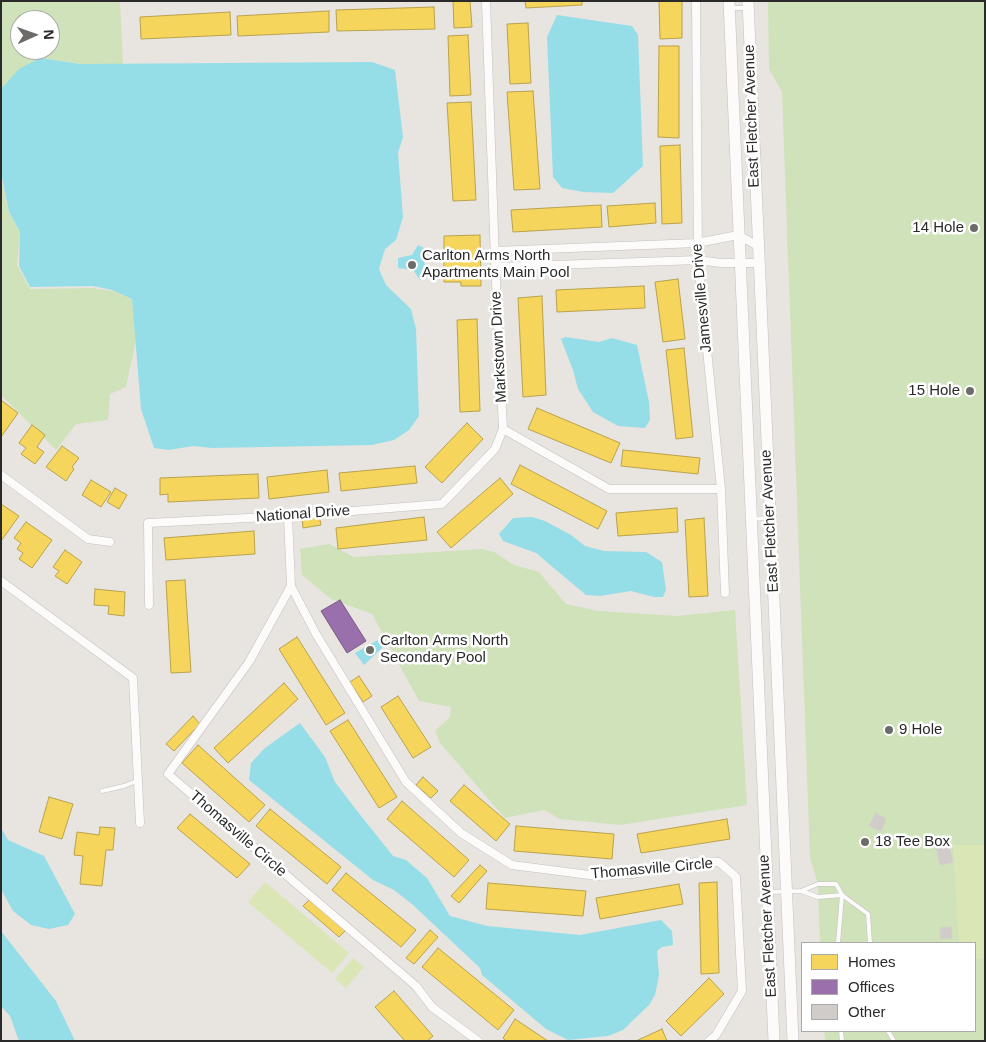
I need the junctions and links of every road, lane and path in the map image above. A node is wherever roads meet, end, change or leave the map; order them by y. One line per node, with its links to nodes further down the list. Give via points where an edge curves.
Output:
1 (486, 1): 8 (street, Markstown Drive)
2 (696, 1): 6 (street, Jamesville Drive)
3 (748, 4): 4 (lane); 7 (main road, East Fletcher Avenue)
4 (729, 5): 5 (main road, East Fletcher Avenue)
5 (738, 235): 6 (street); 7 (street); 11 (main road, East Fletcher Avenue)
6 (697, 243): 8 (street); 9 (street, Jamesville Drive)
7 (758, 246): 10 (main road, East Fletcher Avenue)
8 (494, 251): 12 (street, Markstown Drive)
9 (698, 260): 11 (street); 12 (street); 15 (street, Jamesville Drive)
10 (758, 263): 11 (street); 17 (main road, East Fletcher Avenue)
11 (740, 264): 18 (main road, East Fletcher Avenue)
12 (495, 267): 13 (street, Markstown Drive)
13 (503, 429): 15 (street, via 609,489); 16 (street, National Drive, via 495,449 442,504)
14 (1, 475): 19 (street, via 88,539)
15 (721, 489): 22 (street, Jamesville Drive)
16 (288, 516): 21 (street, Thomasville Circle); 23 (street, National Drive, via 148,523)
17 (770, 518): 18 (lane); 28 (main road, East Fletcher Avenue)
18 (750, 519): 29 (main road, East Fletcher Avenue)
19 (110, 542)
20 (1, 581): 24 (street, via 133,678)
21 (291, 586): 33 (street, Thomasville Circle, via 249,662 168,774 416,986 432,1007); 34 (street, Thomasville Circle, via 316,634 406,782 461,833 512,865 597,876 632,874 701,861 719,862 736,876 742,992)
22 (725, 593)
23 (149, 605)
24 (138, 780): 25 (lane); 26 (street)
25 (102, 791)
26 (140, 823)
27 (801, 890): 28 (lane); 30 (lane, via 818,897); 30 (lane, via 818,884 836,884)
28 (787, 891): 29 (lane); 36 (main road, East Fletcher Avenue)
29 (767, 892): 35 (main road, East Fletcher Avenue)
30 (842, 895): 31 (lane); 32 (lane, via 868,914)
31 (838, 942)
32 (870, 942)
33 (478, 1041)
34 (709, 1041)
35 (774, 1041)
36 (793, 1041)

